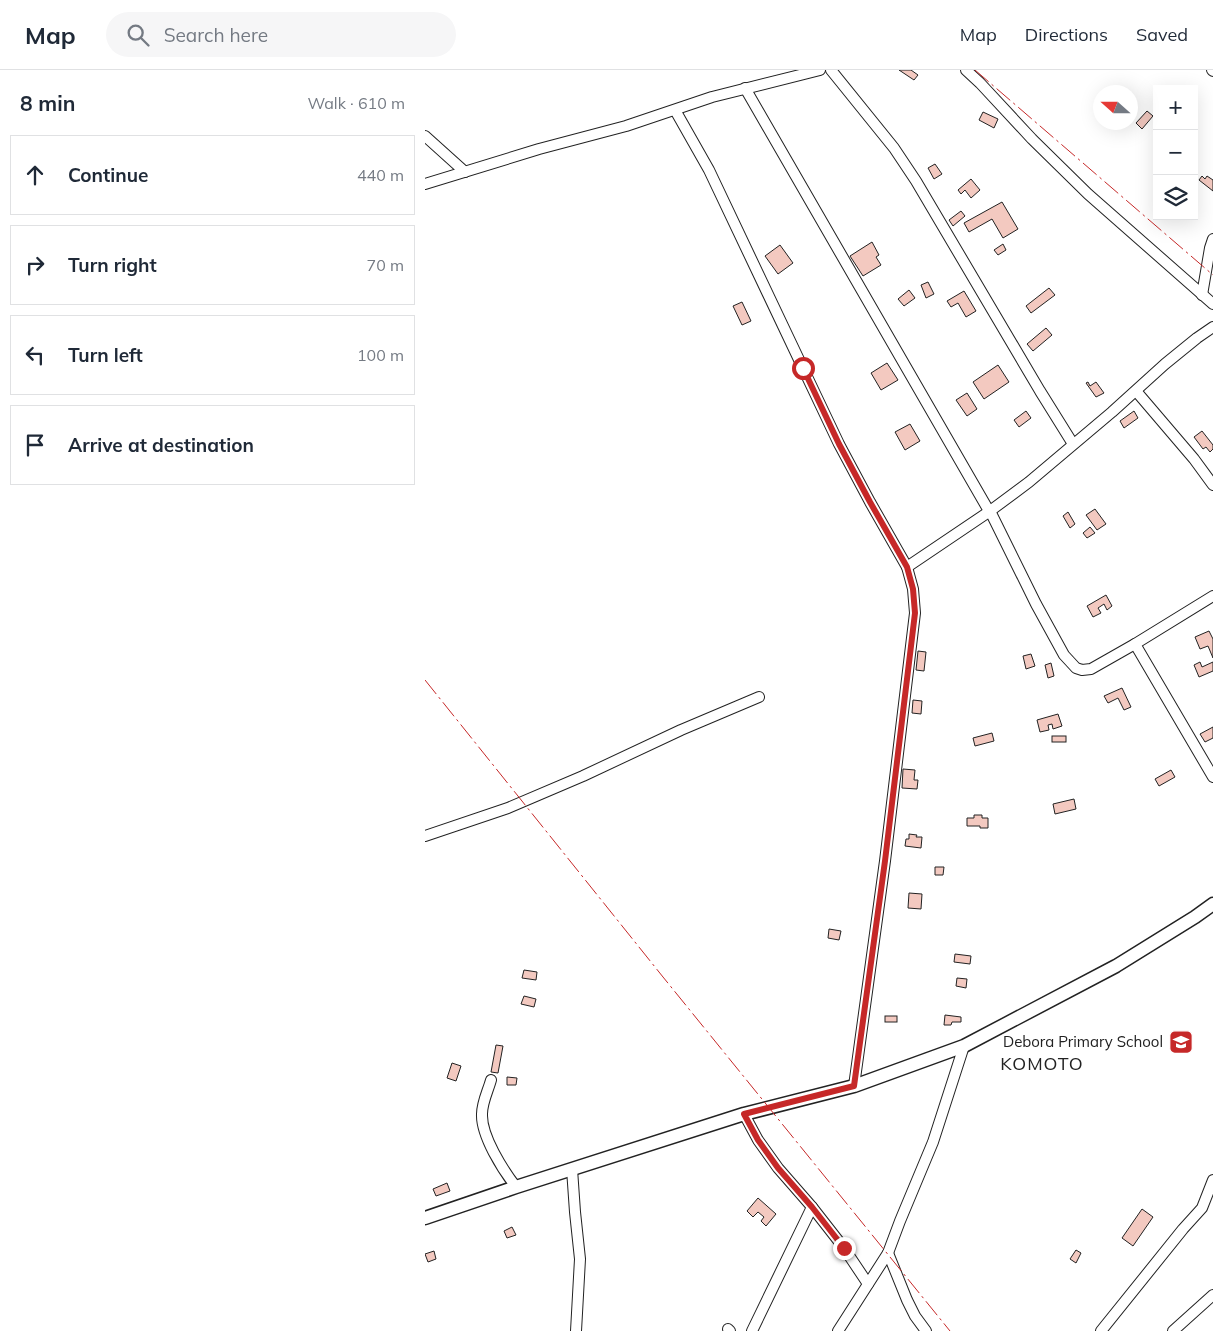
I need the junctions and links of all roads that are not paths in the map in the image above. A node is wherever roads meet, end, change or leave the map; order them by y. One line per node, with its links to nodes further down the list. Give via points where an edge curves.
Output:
1 (820, 70): 4 (street)
2 (831, 70): 14 (street, via 894,148)
3 (966, 70): 10 (street, via 1088,194)
4 (745, 88): 5 (street); 16 (street)
5 (675, 110): 7 (street); 17 (street, via 709,170 839,444)
6 (425, 136): 7 (street)
7 (465, 172): 8 (street)
8 (425, 184)
9 (1213, 239): 10 (street)
10 (1202, 295): 11 (street)
11 (1213, 304)
12 (1213, 327): 13 (street)
13 (1136, 391): 14 (street); 15 (street, via 1195,459)
14 (1073, 444): 16 (street)
15 (1213, 485)
16 (990, 511): 17 (street); 19 (street, via 1036,604 1076,668 1091,669)
17 (907, 567): 26 (street, via 915,613)
18 (1213, 596): 19 (street)
19 (1135, 644): 21 (street)
20 (759, 697): 22 (street, via 508,808)
21 (1213, 776)
22 (425, 836)
23 (1213, 904): 24 (street, via 1116,966)
24 (965, 1046): 26 (street); 33 (street, via 933,1142)
25 (491, 1080): 30 (street, via 483,1104 483,1122 501,1167)
26 (854, 1086): 27 (street)
27 (744, 1114): 28 (street); 31 (street, via 778,1168)
28 (572, 1169): 30 (street); 36 (street, via 580,1259)
29 (1213, 1180): 40 (street, via 1202,1208)
30 (516, 1187): 32 (street)
31 (812, 1207): 34 (street); 37 (street)
32 (425, 1218)
33 (888, 1253): 34 (street); 39 (street, via 907,1300)
34 (868, 1284): 38 (street)
35 (1213, 1295): 41 (street)
36 (576, 1331)
37 (752, 1331)
38 (838, 1331)
39 (927, 1331)
40 (1101, 1331)
41 (1173, 1331)

